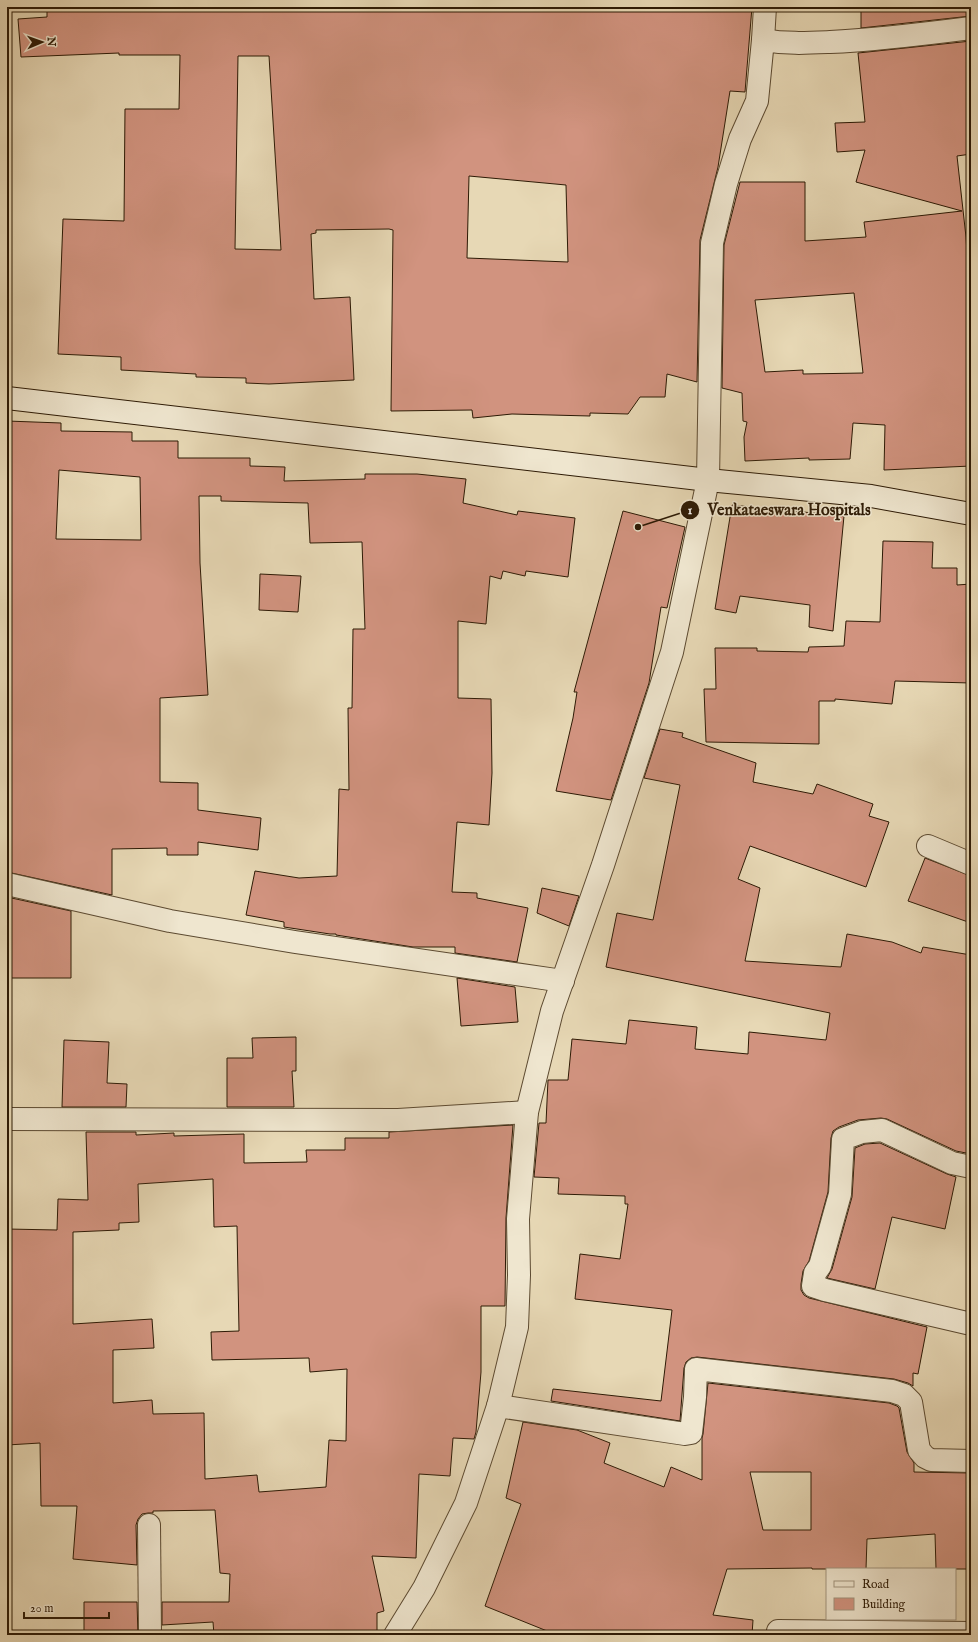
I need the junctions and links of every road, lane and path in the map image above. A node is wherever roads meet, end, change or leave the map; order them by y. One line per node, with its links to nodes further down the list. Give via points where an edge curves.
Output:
1 (765, 7): 3 (street)
2 (971, 28): 3 (street, via 846,41 783,44)
3 (762, 40): 5 (street, via 757,101 740,139 712,243)
4 (7, 398): 5 (street)
5 (708, 480): 6 (street, via 871,496); 10 (street, via 672,652)
6 (971, 514)
7 (928, 846): 8 (street)
8 (971, 864)
9 (7, 884): 10 (street, via 178,922 295,942)
10 (563, 981): 11 (street, via 552,1011)
11 (527, 1112): 12 (street, via 398,1120); 15 (street, via 518,1218 520,1275 516,1327)
12 (7, 1119)
13 (971, 1167): 14 (street, via 952,1163 882,1130 862,1132 843,1139 840,1194 813,1286)
14 (971, 1324)
15 (498, 1406): 16 (street, via 685,1434 691,1433 696,1369 892,1391 904,1395 911,1402 919,1450 925,1457 931,1460); 21 (street, via 466,1503 424,1588)
16 (971, 1461)
17 (149, 1525): 20 (street)
18 (778, 1631): 19 (street)
19 (971, 1633)
20 (150, 1635)
21 (395, 1635)

